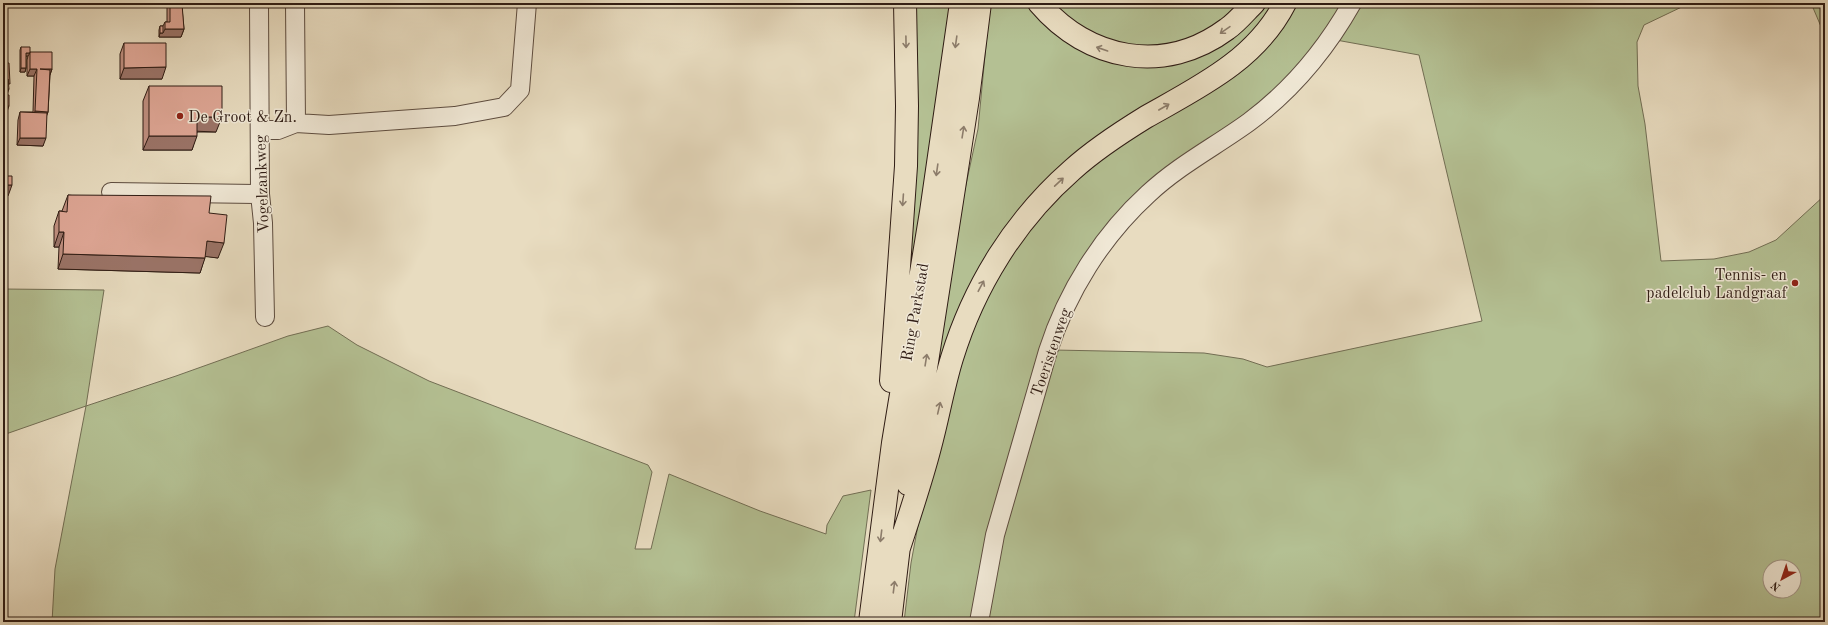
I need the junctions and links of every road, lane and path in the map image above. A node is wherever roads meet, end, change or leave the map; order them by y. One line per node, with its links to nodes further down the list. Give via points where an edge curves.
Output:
1 (259, 3): 12 (street, Vogelzankweg)
2 (295, 3): 11 (street)
3 (527, 3): 11 (street, via 520,90 504,107 455,116 329,124)
4 (905, 3): 16 (highway, one-way to 16, via 906,166 892,345)
5 (961, 3): 16 (highway, Ring Parkstad, one-way to 16)
6 (980, 3): 17 (highway, Ring Parkstad, one-way to 6, via 920,395 967,106)
7 (1039, 3): 8 (highway, one-way to 7, via 1228,29 1212,39 1178,52 1148,56 1112,52 1093,46 1062,27)
8 (1254, 3)
9 (1285, 3): 17 (highway, one-way to 9, via 930,446 952,358 966,318 989,271 1020,224 1055,186 1090,155 1144,119 1213,79 1243,56 1270,27)
10 (1352, 3): 20 (street, Toeristenweg, via 1330,39 1295,81 1250,121 1186,163 1148,194 1104,242 1084,272 1069,299 1048,351 995,535)
11 (296, 123): 12 (street, via 278,130)
12 (260, 130): 14 (street, Vogelzankweg)
13 (111, 192): 14 (street)
14 (260, 194): 15 (street, Vogelzankweg)
15 (265, 317)
16 (886, 497): 18 (highway, Ring Parkstad, one-way to 18)
17 (898, 551): 19 (highway, Ring Parkstad, one-way to 17)
18 (870, 622)
19 (890, 622)
20 (979, 622)

